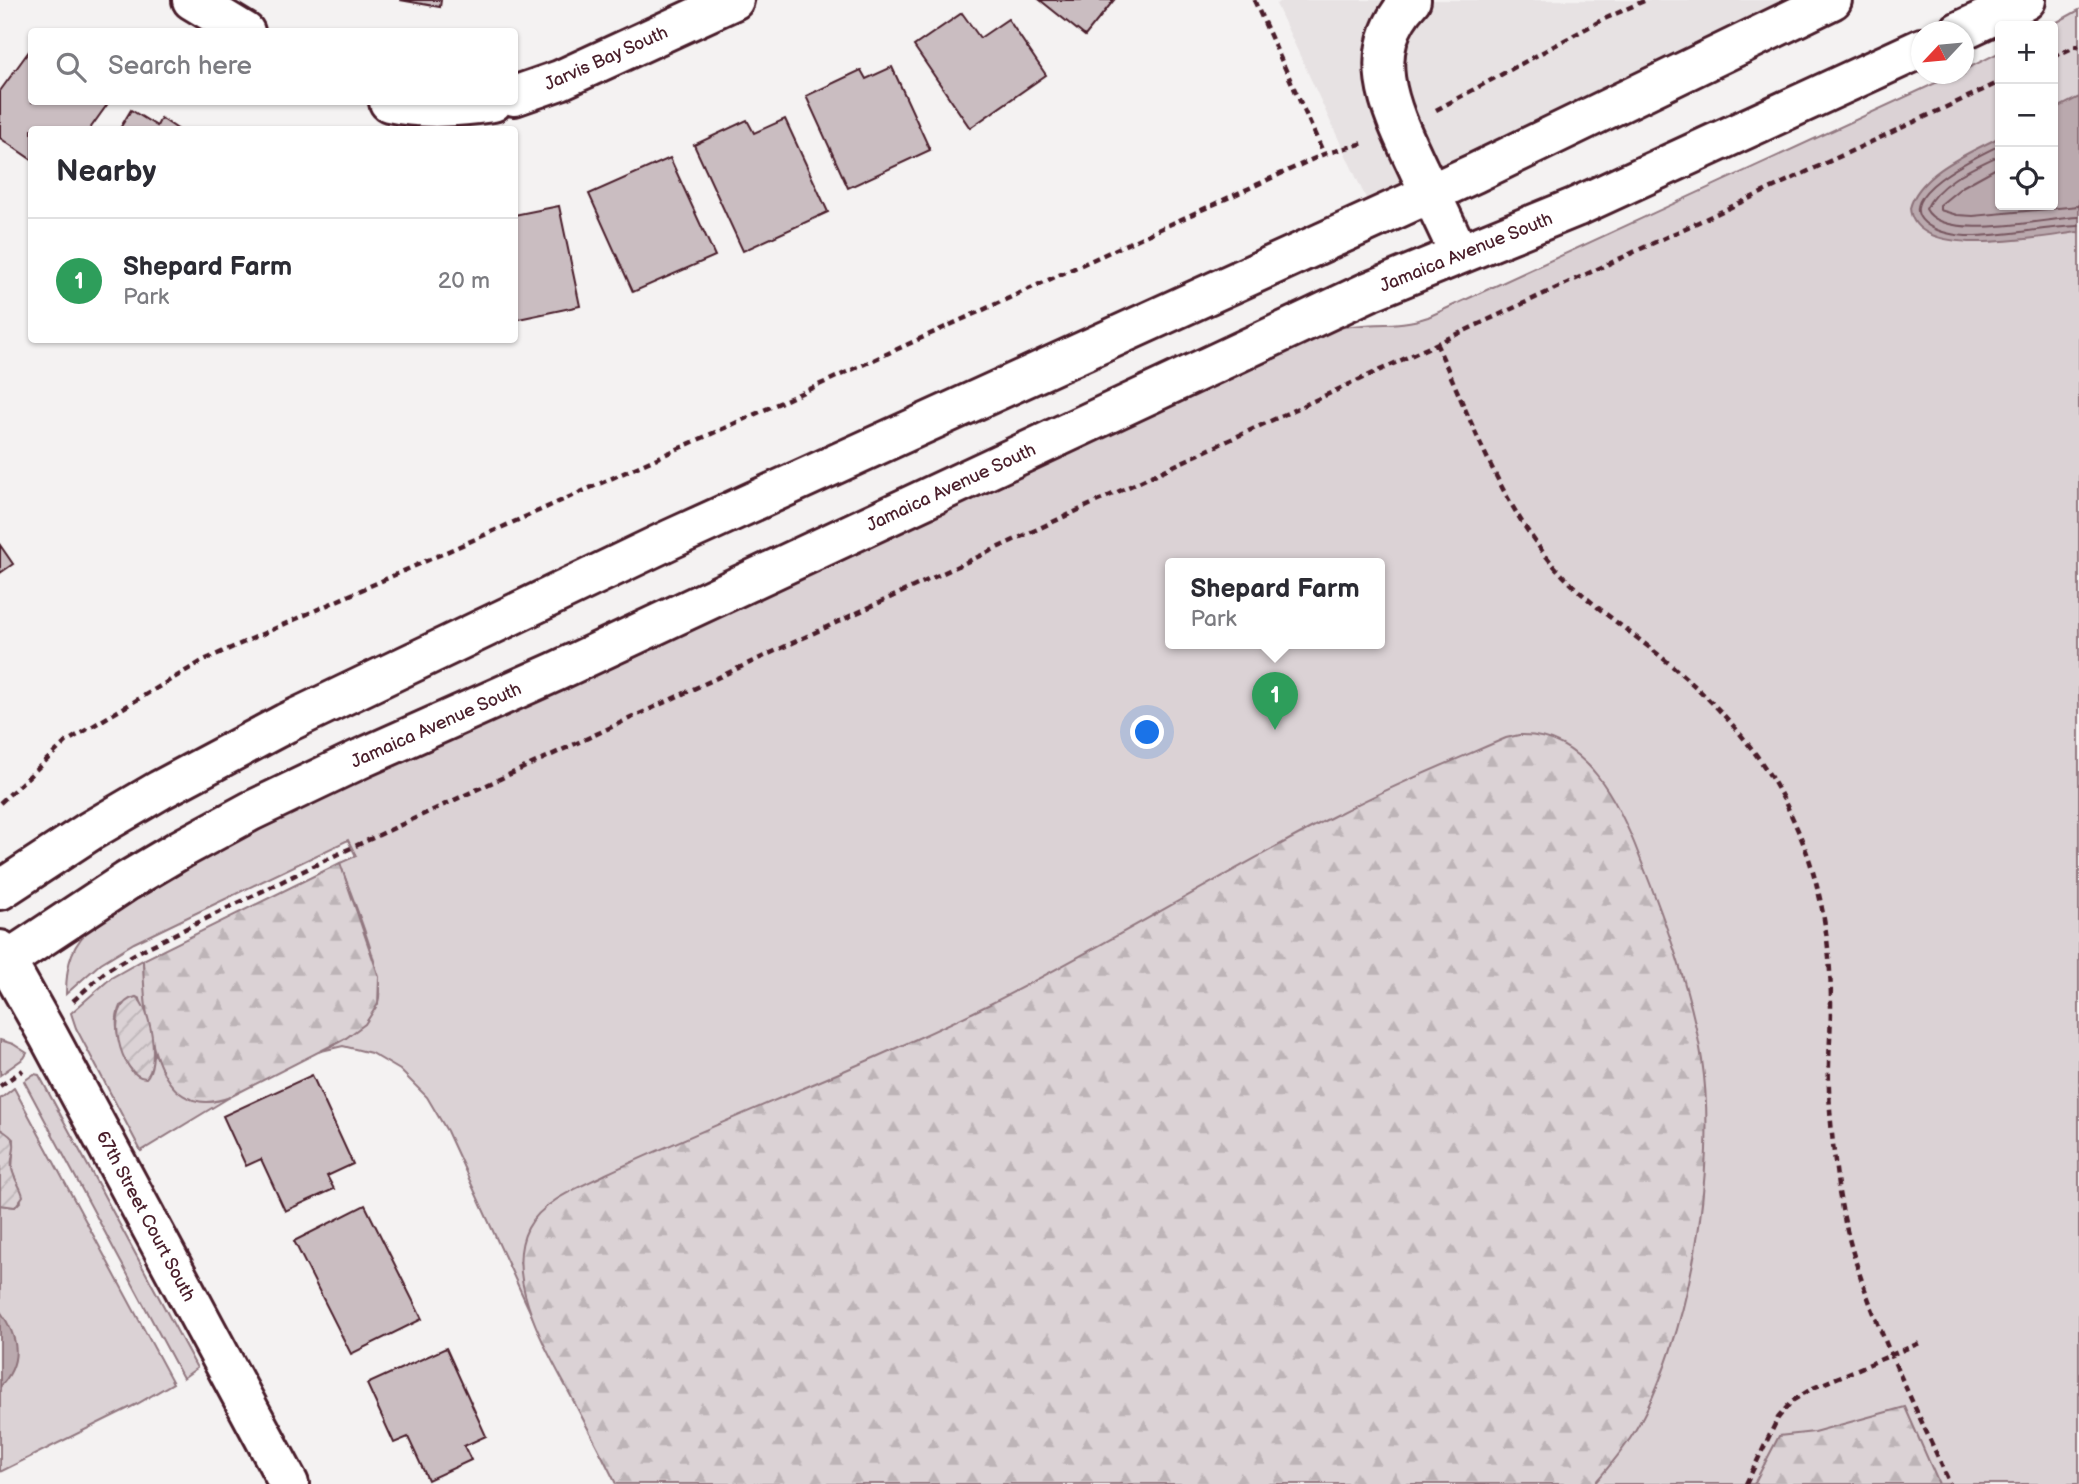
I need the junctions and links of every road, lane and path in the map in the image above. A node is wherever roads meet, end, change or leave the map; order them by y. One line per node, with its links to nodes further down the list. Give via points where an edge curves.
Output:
1 (192, 0): 9 (street)
2 (734, 0): 14 (street, Jarvis Bay South)
3 (1254, 0): 18 (path)
4 (1411, 0): 17 (street, via 1393,26 1385,55 1387,97)
5 (1646, 0): 17 (path)
6 (1832, 0): 19 (street)
7 (2026, 0): 8 (street)
8 (1974, 24)
9 (238, 28)
10 (2079, 45): 12 (path)
11 (1911, 53): 20 (street, Jamaica Avenue South, via 1576,207)
12 (2058, 55)
13 (1996, 84): 21 (path)
14 (518, 95)
15 (415, 105): 16 (street)
16 (473, 105)
17 (1399, 127): 18 (path, via 1366,143); 19 (street)
18 (1324, 153): 22 (path, via 204,660 66,742)
19 (1430, 193): 20 (street); 23 (street, via 671,539 286,723 160,790)
20 (1459, 253): 24 (street, Jamaica Avenue South, via 251,811)
21 (1436, 343): 25 (path, via 264,890 116,965); 29 (path, via 1503,488 1544,552 1581,593 1702,691 1729,719 1762,763 1797,826 1817,886 1829,956 1829,1103 1839,1188 1850,1240)
22 (0, 803)
23 (0, 890)
24 (2, 958): 30 (street, 67th Street Court South)
25 (74, 999)
26 (29, 1066): 27 (path)
27 (0, 1086)
28 (1922, 1342): 29 (path)
29 (1892, 1356): 31 (path, via 1813,1388 1787,1405); 32 (path)
30 (289, 1484)
31 (1746, 1484)
32 (1950, 1484)

